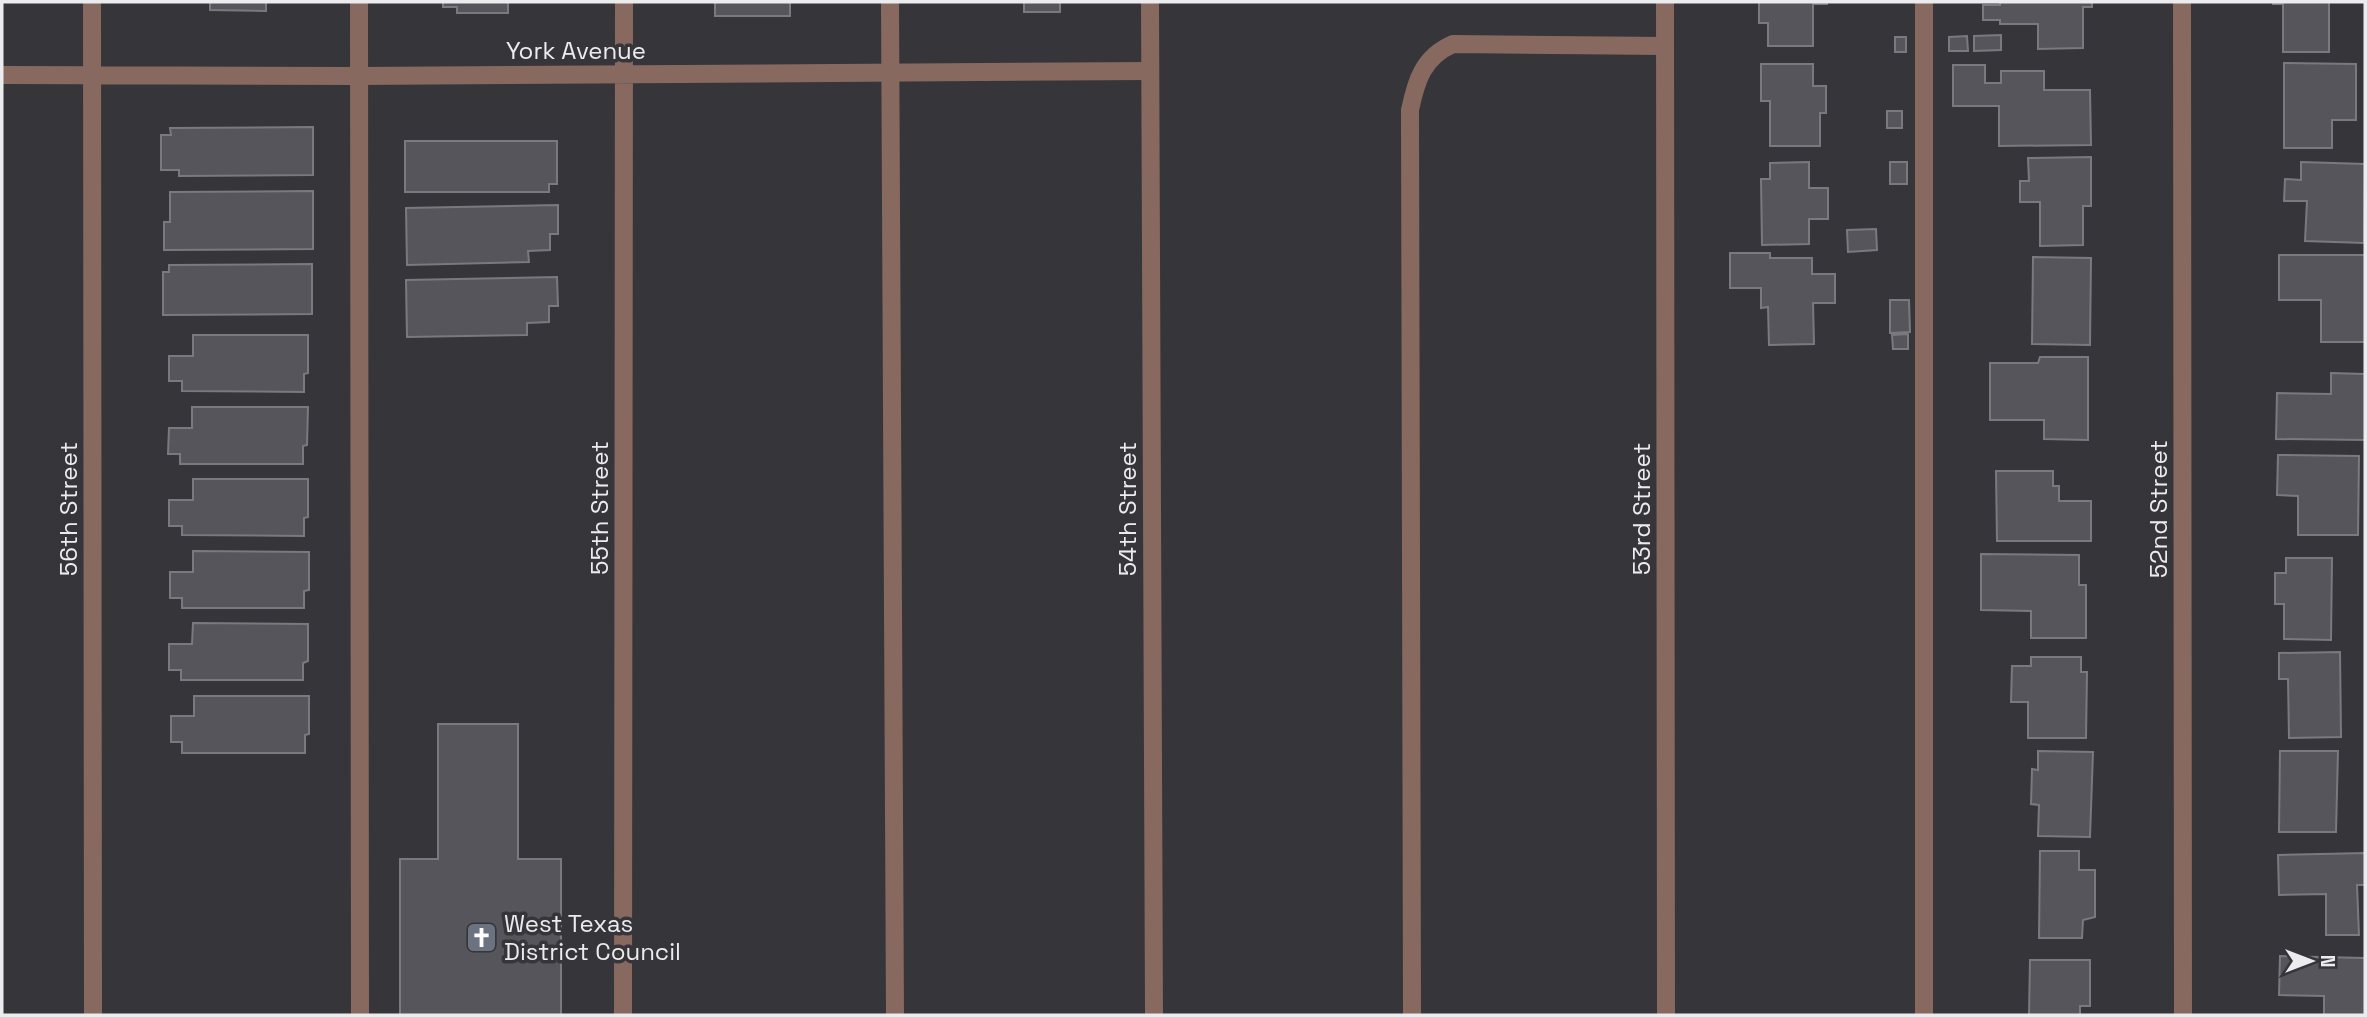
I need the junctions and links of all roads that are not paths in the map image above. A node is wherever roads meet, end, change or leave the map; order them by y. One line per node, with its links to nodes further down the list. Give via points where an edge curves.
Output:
1 (92, 2): 12 (street, 56th Street)
2 (359, 2): 15 (street)
3 (624, 2): 13 (street, 55th Street)
4 (890, 2): 11 (street)
5 (1150, 2): 10 (street, 54th Street)
6 (1665, 2): 9 (street, 53rd Street)
7 (1924, 2): 23 (street)
8 (2182, 2): 24 (street, 52nd Street)
9 (1665, 46): 21 (street, via 1453,44 1428,61 1415,88 1410,110); 22 (street, 53rd Street)
10 (1150, 71): 11 (street, York Avenue); 20 (street, 54th Street)
11 (890, 73): 13 (street, York Avenue); 19 (street)
12 (92, 74): 14 (street, York Avenue); 15 (street, York Avenue); 16 (street, 56th Street)
13 (624, 74): 15 (street, York Avenue); 18 (street, 55th Street)
14 (2, 75)
15 (358, 76): 17 (street)
16 (93, 1015)
17 (360, 1015)
18 (623, 1015)
19 (895, 1015)
20 (1154, 1015)
21 (1412, 1015)
22 (1666, 1015)
23 (1923, 1015)
24 (2183, 1015)

